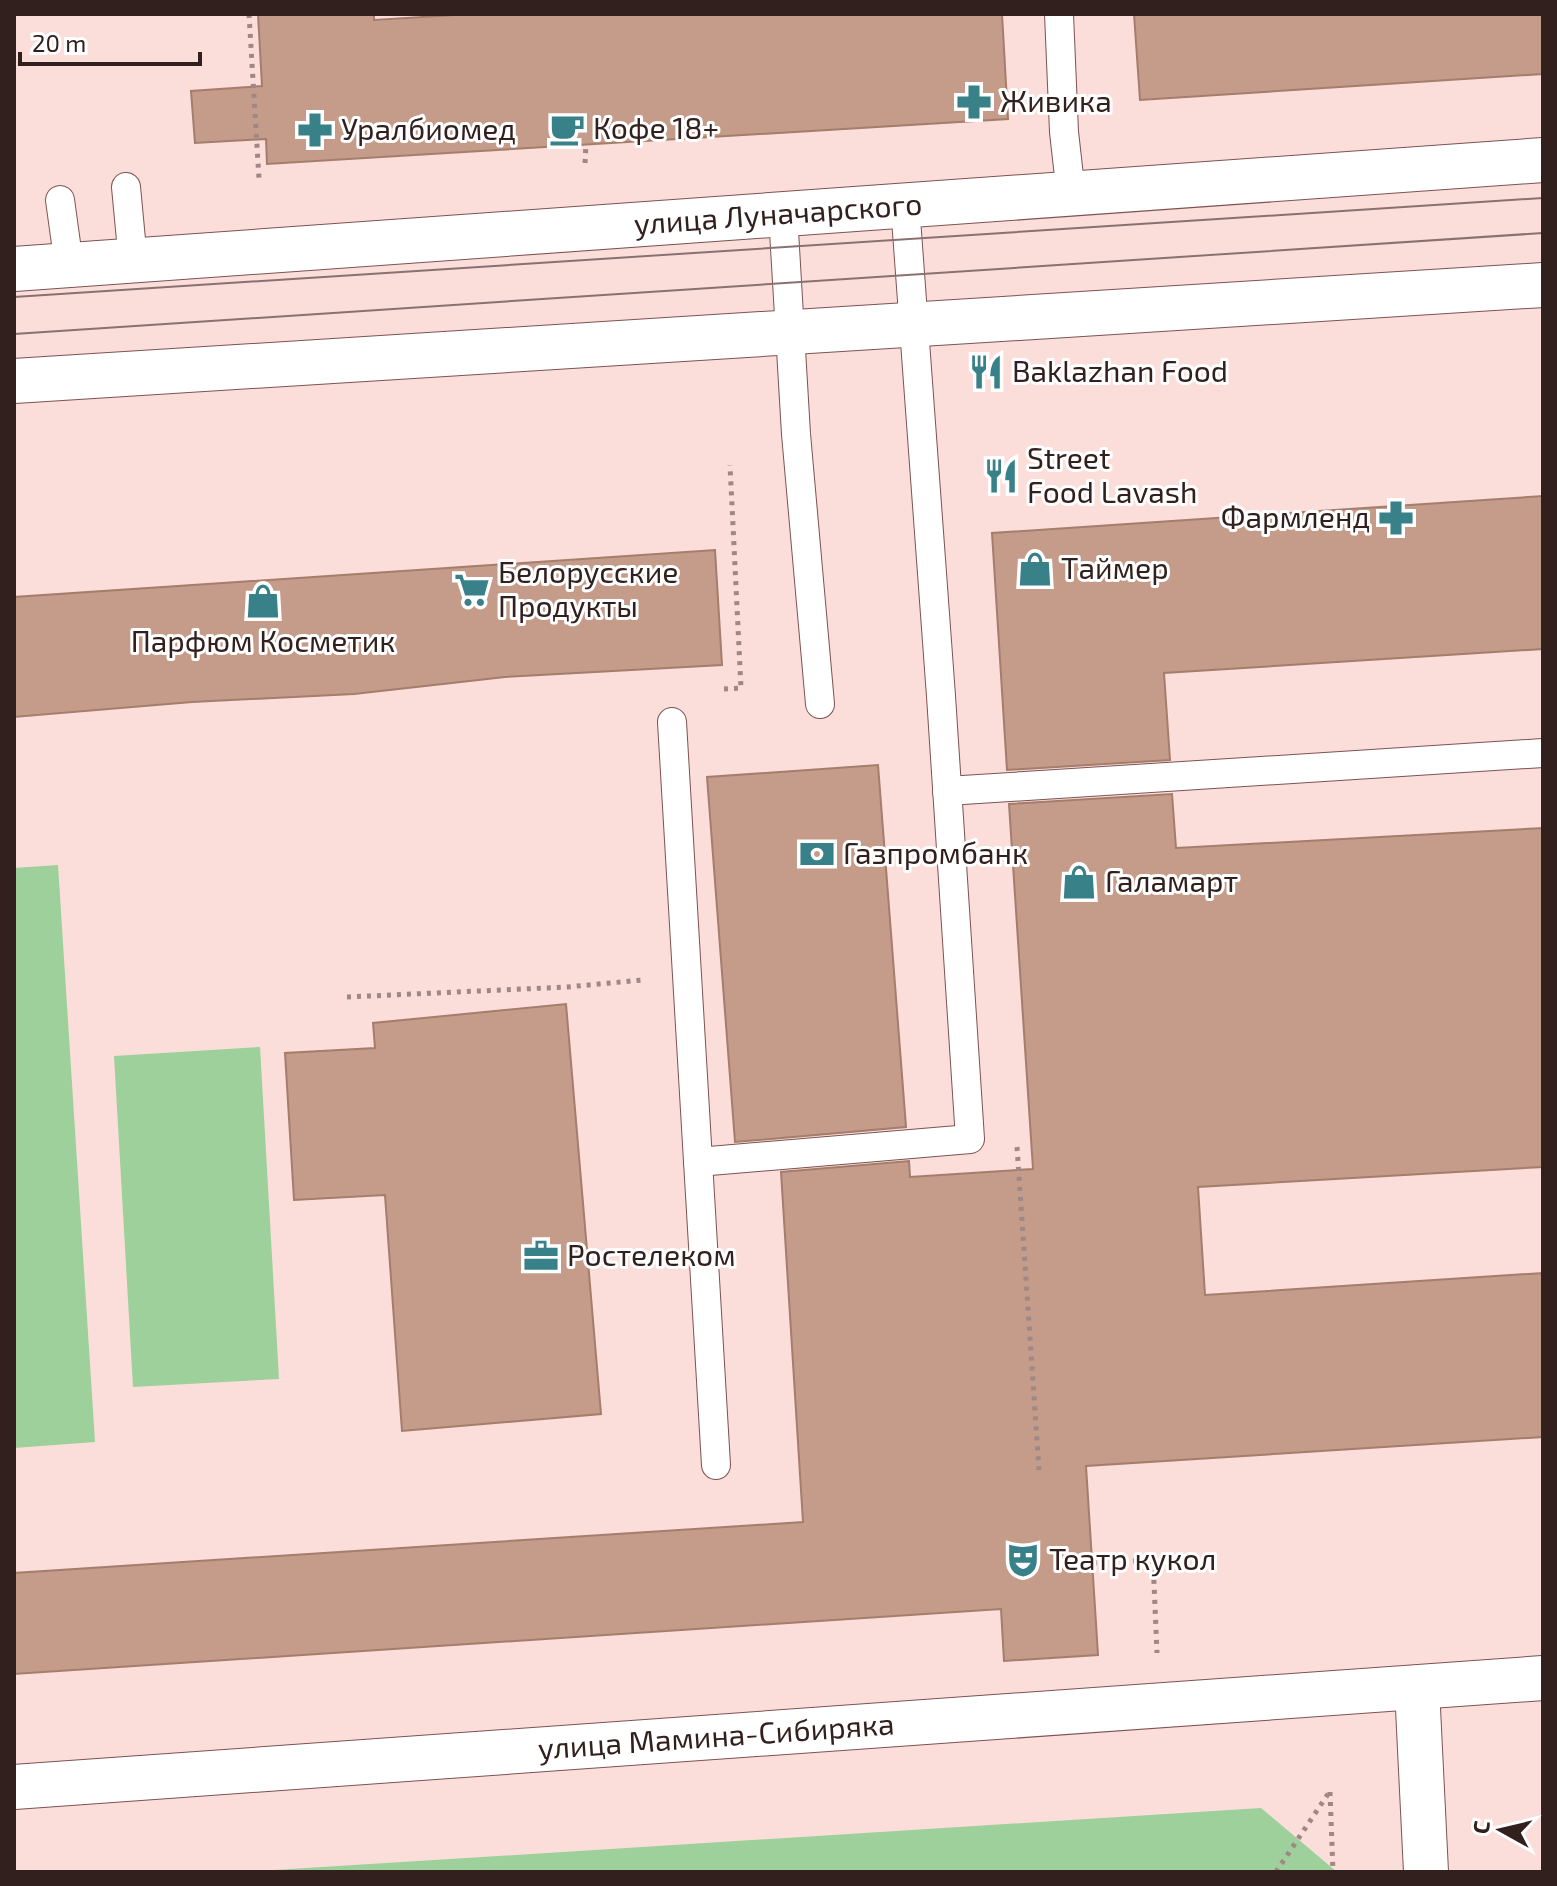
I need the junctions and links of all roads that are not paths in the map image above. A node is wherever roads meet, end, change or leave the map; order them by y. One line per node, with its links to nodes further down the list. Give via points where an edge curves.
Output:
1 (1059, 14): 4 (lane)
2 (1543, 160): 4 (main road, улица Луначарского)
3 (126, 187): 8 (lane)
4 (1071, 194): 6 (main road, улица Луначарского)
5 (60, 200): 9 (lane)
6 (905, 205): 7 (main road, улица Луначарского); 12 (lane)
7 (783, 214): 8 (main road, улица Луначарского); 13 (lane)
8 (133, 261): 9 (main road, улица Луначарского)
9 (69, 265): 10 (main road, улица Луначарского)
10 (14, 269)
11 (1543, 285): 12 (main road)
12 (914, 325): 13 (main road); 18 (lane)
13 (790, 332): 14 (main road); 15 (lane)
14 (14, 381)
15 (820, 704)
16 (672, 722): 19 (lane)
17 (1543, 753): 18 (lane)
18 (947, 791): 19 (lane, via 970,1139)
19 (698, 1162): 20 (lane)
20 (716, 1465)
21 (1543, 1678): 22 (main road, улица Мамина-Сибиряка)
22 (1417, 1688): 23 (main road, улица Мамина-Сибиряка); 24 (main road)
23 (14, 1787)
24 (1426, 1872)

